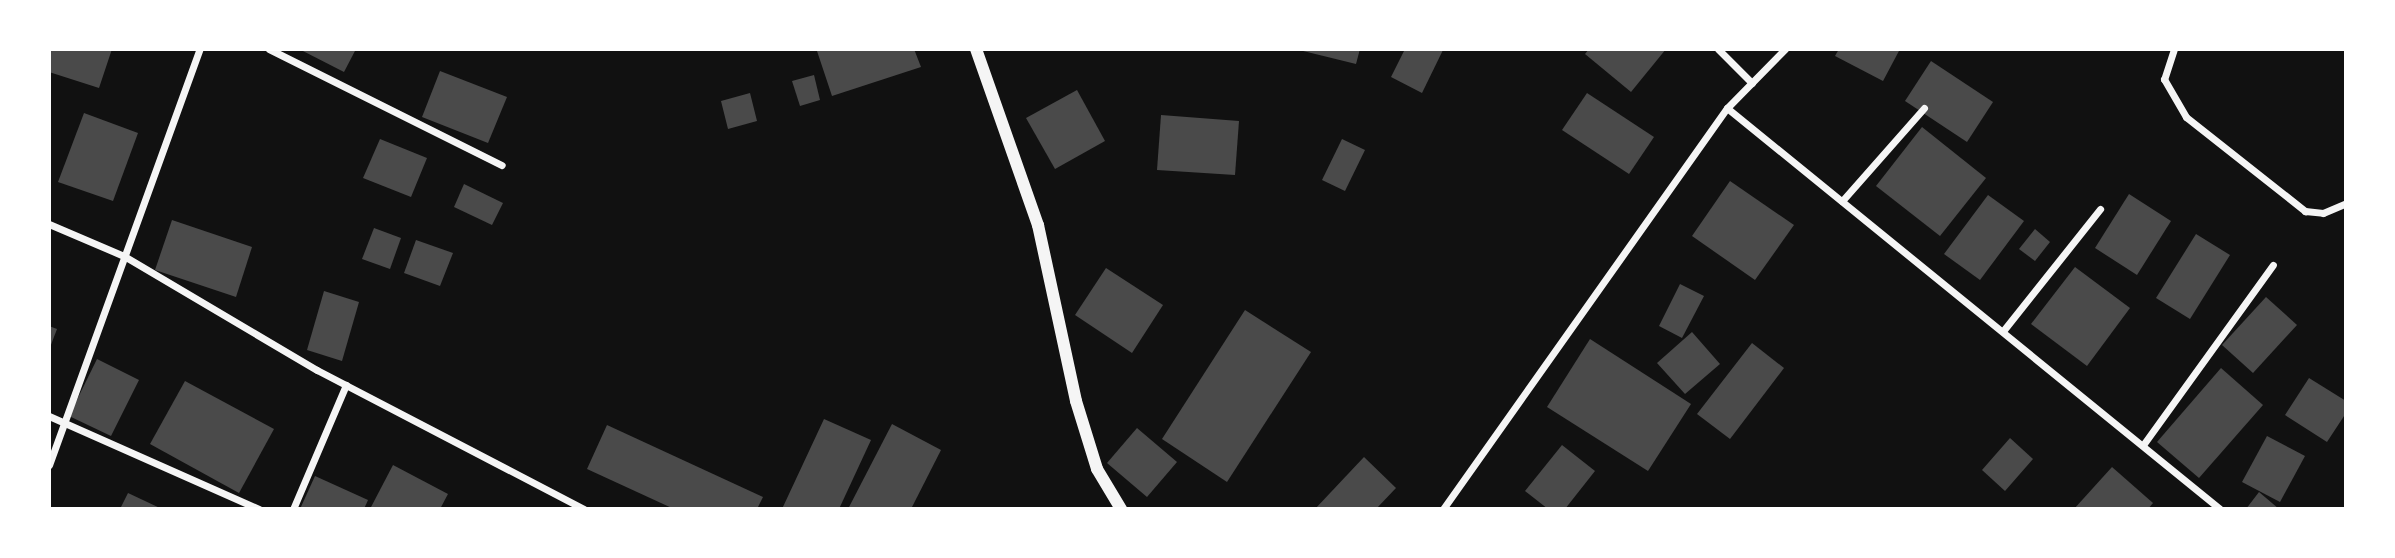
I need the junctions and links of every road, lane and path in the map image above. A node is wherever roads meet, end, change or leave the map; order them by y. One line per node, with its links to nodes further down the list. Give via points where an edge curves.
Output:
1 (200, 49): 15 (street)
2 (269, 49): 10 (street)
3 (976, 49): 26 (street, via 1038,225 1076,401 1097,469)
4 (1718, 49): 7 (street)
5 (1785, 49): 7 (street)
6 (2174, 49): 12 (street, via 2164,79 2186,117 2305,211 2323,213)
7 (1752, 83): 8 (street)
8 (1727, 108): 11 (street); 27 (street)
9 (1924, 108): 11 (street)
10 (502, 164)
11 (1842, 201): 17 (street)
12 (2346, 203)
13 (2100, 209): 17 (street)
14 (49, 224): 15 (street)
15 (124, 256): 18 (street); 20 (street)
16 (2273, 265): 21 (street)
17 (2004, 331): 21 (street)
18 (346, 385): 24 (street); 25 (street)
19 (49, 416): 20 (street)
20 (65, 422): 22 (street); 23 (street)
21 (2143, 445): 28 (street)
22 (49, 465)
23 (259, 509)
24 (293, 509)
25 (584, 509)
26 (1121, 509)
27 (1443, 509)
28 (2220, 509)

